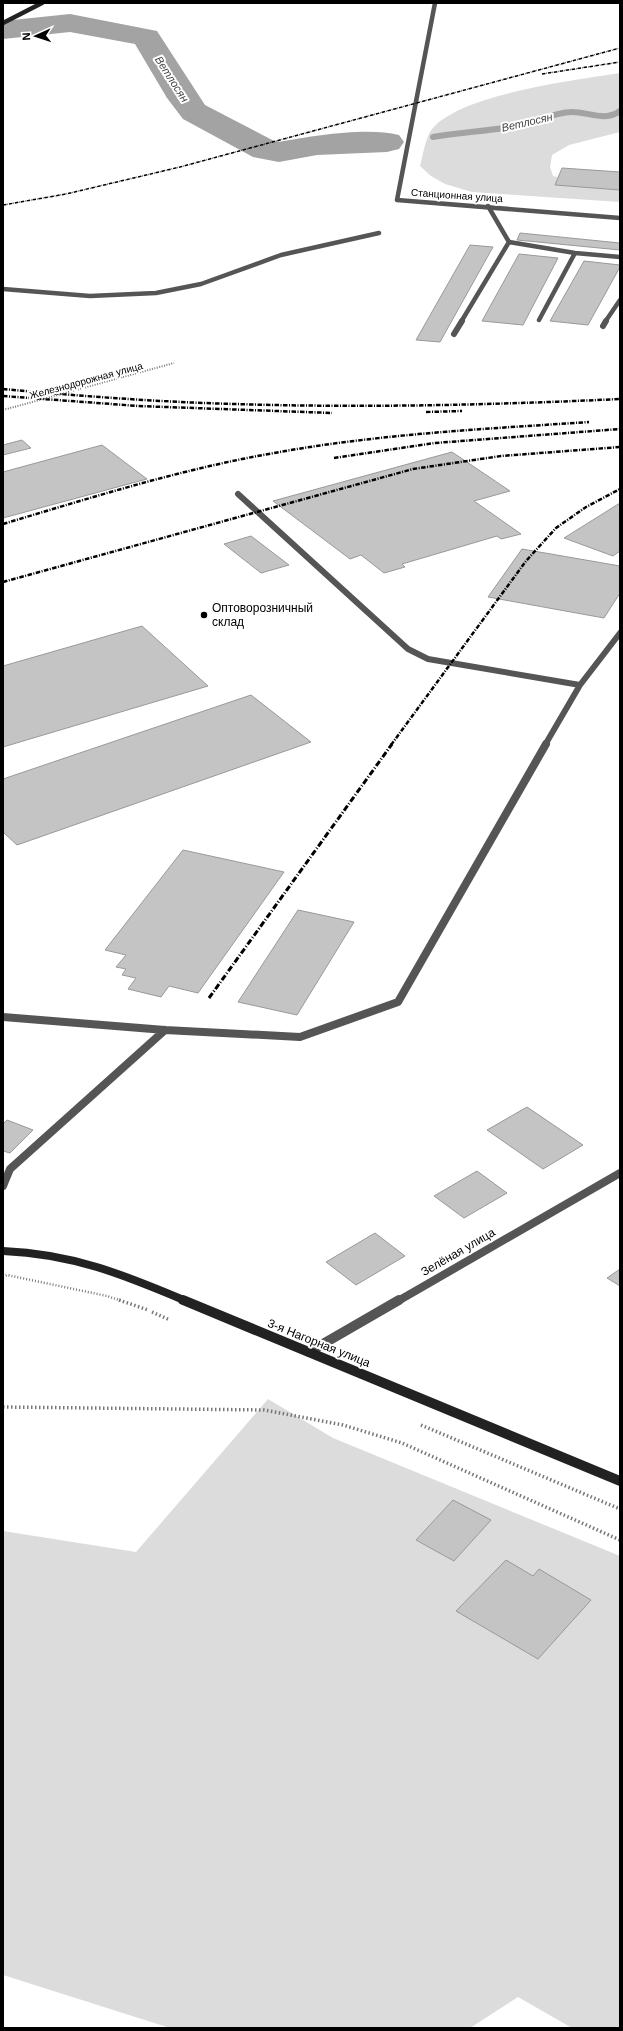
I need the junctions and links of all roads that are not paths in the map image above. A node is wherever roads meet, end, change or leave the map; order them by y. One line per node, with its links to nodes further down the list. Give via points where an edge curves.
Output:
1 (42, 3): 3 (street)
2 (435, 3): 4 (street, Станционная улица, via 397,200)
3 (3, 22)
4 (488, 206): 5 (street, Станционная улица); 7 (street)
5 (620, 218)
6 (380, 233): 10 (street, via 274,257 179,290 97,298)
7 (509, 242): 8 (street); 14 (street)
8 (575, 253): 9 (street); 12 (street)
9 (620, 257)
10 (3, 290)
11 (620, 300): 13 (street)
12 (539, 320)
13 (603, 326)
14 (454, 334)
15 (238, 494): 17 (street, via 408,650 417,655 450,663)
16 (620, 633): 17 (street)
17 (580, 685): 19 (street, via 398,1002 300,1037)
18 (3, 1017): 19 (street)
19 (165, 1030): 21 (street, via 10,1169)
20 (620, 1173): 23 (street, Зелёная улица)
21 (3, 1186)
22 (3, 1251): 23 (street, 3-я Нагорная улица, via 86,1262 116,1272)
23 (308, 1352): 24 (street, 3-я Нагорная улица)
24 (620, 1481)

